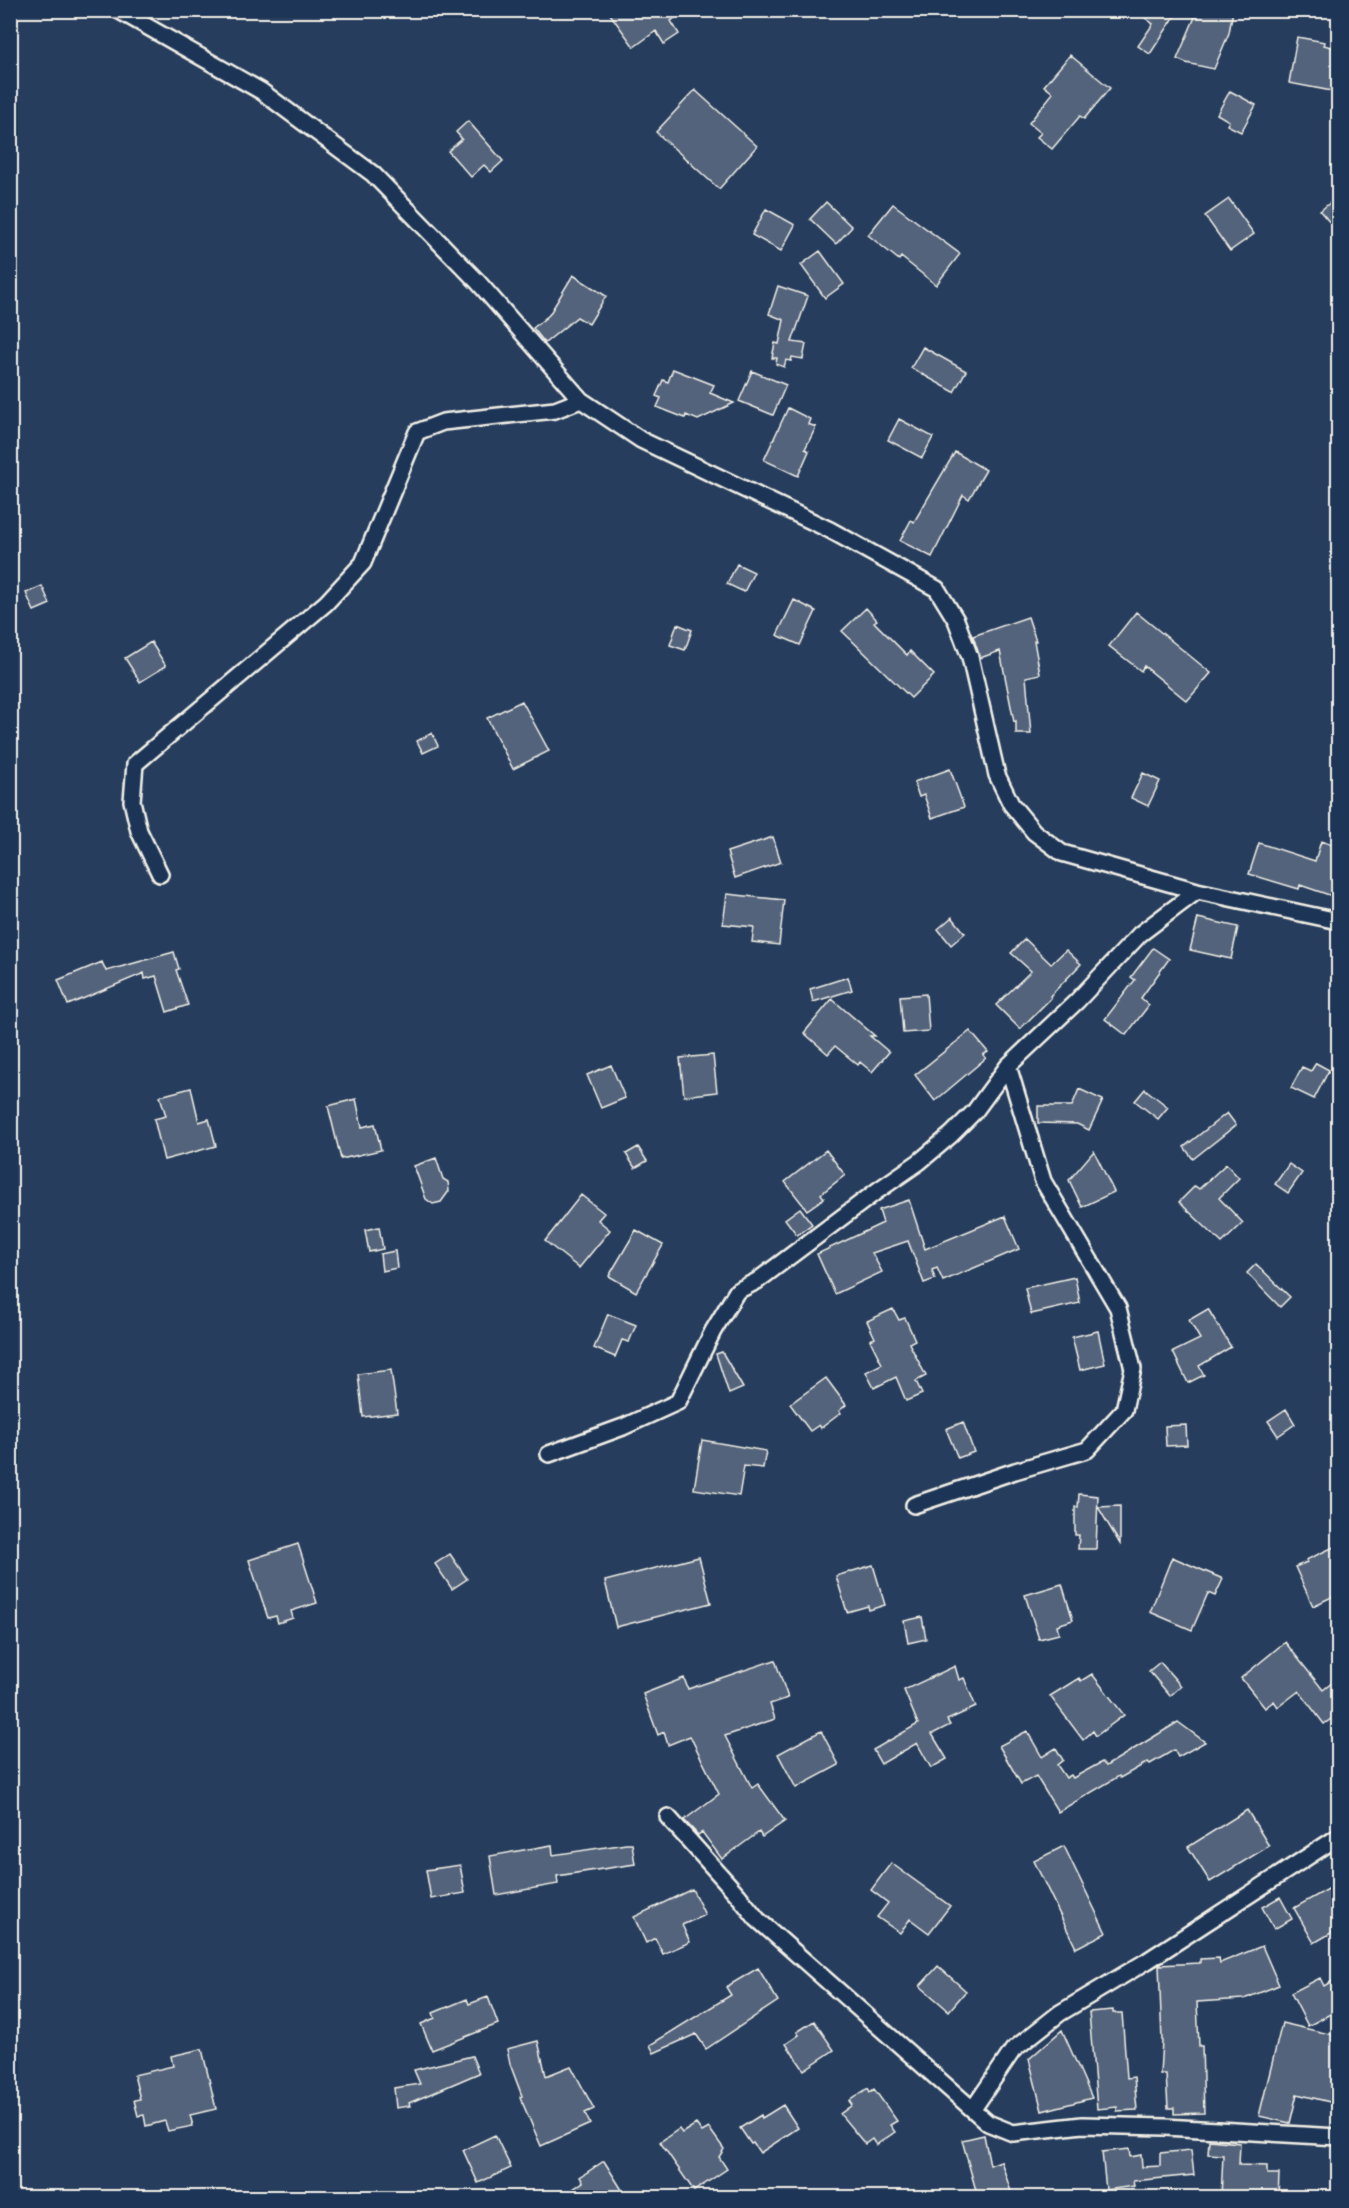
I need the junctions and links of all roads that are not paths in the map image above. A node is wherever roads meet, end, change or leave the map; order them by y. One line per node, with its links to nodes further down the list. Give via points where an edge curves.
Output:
1 (118, 10): 2 (street, via 261,91 373,174 478,282)
2 (581, 400): 3 (street, via 555,410 443,422 417,432 363,563 326,603 135,764 132,801 139,831); 4 (street, via 641,440 830,530 937,589 956,620 970,657 997,774 1011,804 1034,832 1062,853)
3 (160, 874)
4 (1197, 891): 5 (street); 6 (street, via 1140,934)
5 (1338, 921)
6 (1008, 1066): 7 (street, via 975,1111 927,1155 757,1281 737,1291 678,1402); 8 (street, via 1043,1181 1118,1308 1133,1369 1124,1410 1087,1450)
7 (549, 1454)
8 (914, 1505)
9 (668, 1817): 11 (street, via 757,1919)
10 (1338, 1837): 11 (street, via 1060,2013 1013,2050)
11 (973, 2109): 12 (street, via 988,2122 1014,2133 1082,2125)
12 (1338, 2137)

